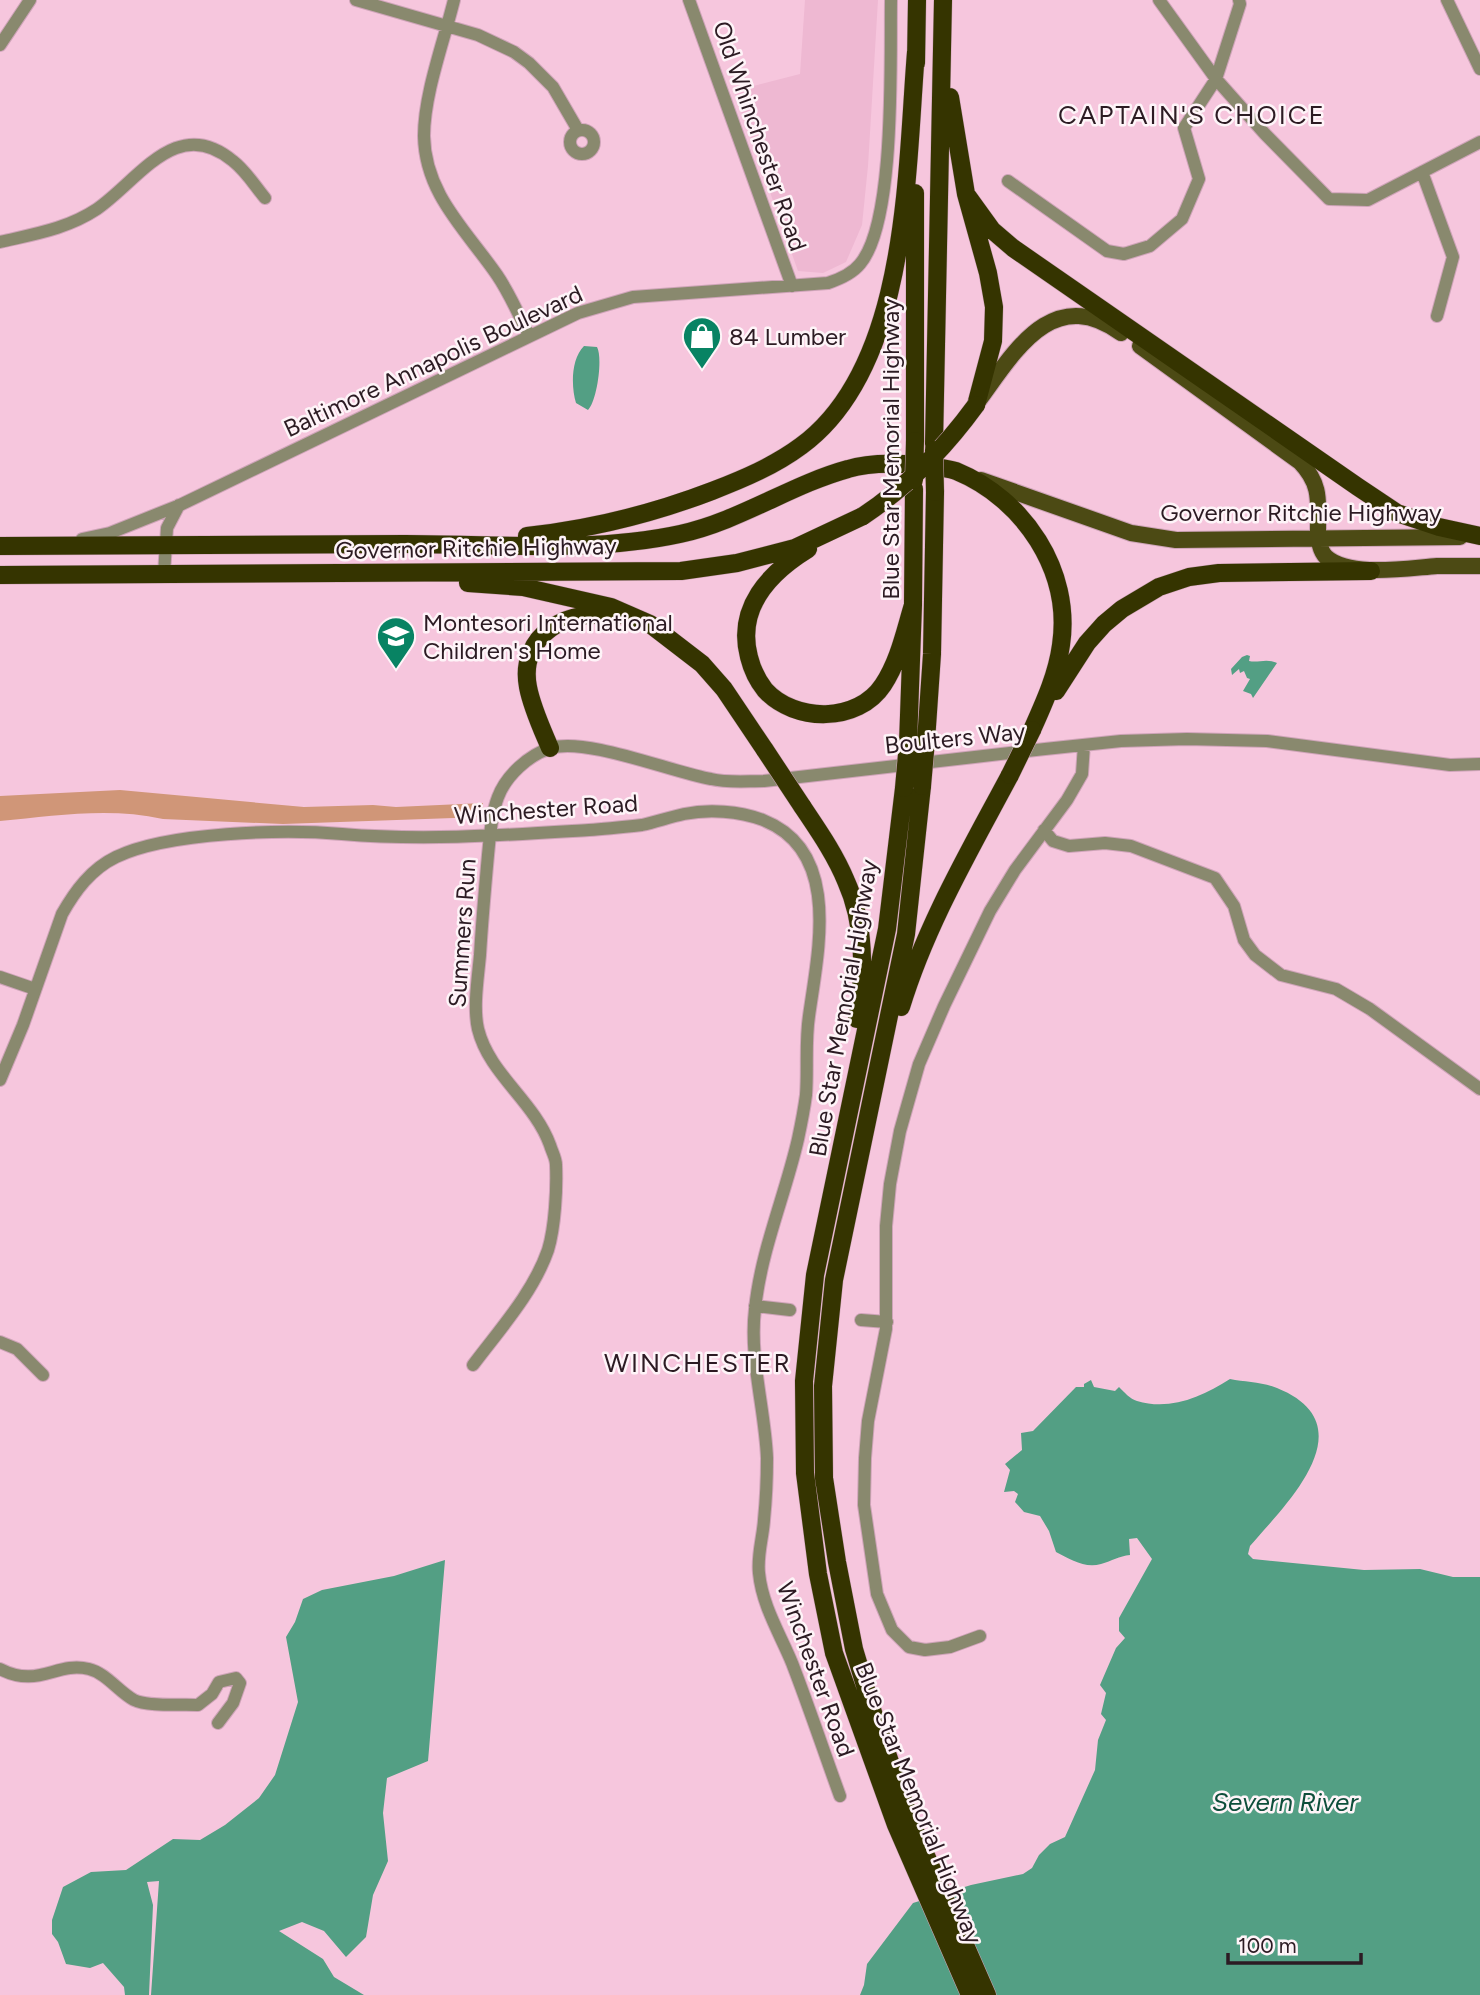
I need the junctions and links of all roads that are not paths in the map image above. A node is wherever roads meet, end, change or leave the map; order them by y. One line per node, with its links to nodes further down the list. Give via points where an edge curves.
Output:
1 (30, 0): 13 (street)
2 (356, 0): 11 (street)
3 (454, 0): 11 (street)
4 (689, 0): 24 (street, Old Whinchester Road)
5 (891, 0): 24 (street, Baltimore Annapolis Boulevard, via 889,142 873,240 851,272 828,283)
6 (917, 0): 14 (highway, Blue Star Memorial Highway)
7 (943, 0): 12 (highway, Blue Star Memorial Highway)
8 (1159, 0): 16 (street)
9 (1239, 0): 16 (street)
10 (1447, 0): 15 (street)
11 (447, 28): 17 (street, via 498,43 529,63 553,87); 26 (street, via 425,113 431,178 452,217 510,297)
12 (942, 38): 21 (highway); 45 (highway, Blue Star Memorial Highway, bridge, via 932,654)
13 (0, 45)
14 (916, 52): 33 (highway, via 904,210 879,332 852,392 803,445 734,482 621,520 536,535); 42 (highway, Blue Star Memorial Highway, bridge)
15 (1480, 69)
16 (1216, 79): 19 (street, via 1329,199 1368,200); 20 (street, via 1184,128 1199,179 1182,219 1150,246 1124,254 1107,251)
17 (578, 130)
18 (1480, 142): 19 (street)
19 (1422, 172): 25 (street, via 1453,257)
20 (1008, 181)
21 (966, 194): 27 (highway, via 994,307 993,341); 32 (highway, via 992,230 1013,248 1396,513)
22 (265, 198): 23 (street, via 225,155 200,145 185,145 156,158 99,207 71,224)
23 (0, 242)
24 (792, 286): 26 (street, Baltimore Annapolis Boulevard, via 633,297 579,313)
25 (1437, 316)
26 (529, 337): 29 (street, Baltimore Annapolis Boulevard)
27 (976, 405): 30 (highway, Governor Ritchie Highway, bridge, via 907,483); 31 (main road, via 1041,326 1075,315 1108,323 1313,475 1318,493)
28 (956, 471): 31 (main road, Governor Ritchie Highway, via 1131,533 1176,540); 33 (highway, Governor Ritchie Highway, via 897,463 848,469 718,524 678,535 580,545); 44 (highway, via 1015,510 1042,547 1059,590 1061,643)
29 (180, 505): 35 (street, Baltimore Annapolis Boulevard, via 110,533); 36 (street, via 167,528)
30 (863, 516): 40 (highway, Governor Ritchie Highway, via 795,548 681,571); 42 (highway, via 792,559 756,595 745,643 752,671 766,691 785,704 825,715 846,712 883,687)
31 (1318, 537): 32 (main road, Governor Ritchie Highway); 38 (main road, via 1326,558)
32 (1480, 537)
33 (404, 544): 36 (highway, Governor Ritchie Highway)
34 (0, 546): 35 (highway, Governor Ritchie Highway)
35 (48, 546): 36 (highway, Governor Ritchie Highway)
36 (166, 546): 39 (street)
37 (1480, 566): 38 (main road)
38 (1371, 571): 44 (highway, via 1219,573 1159,587 1122,609 1087,643)
39 (164, 574): 40 (highway, Governor Ritchie Highway); 41 (highway, Governor Ritchie Highway)
40 (342, 574): 43 (highway, via 523,587 611,607)
41 (0, 575)
42 (914, 605): 45 (highway, Blue Star Memorial Highway)
43 (669, 637): 47 (highway, via 608,615 559,621 548,629 532,652 527,678); 57 (highway, bridge, via 724,689 831,850 858,918 861,996)
44 (1032, 730): 56 (highway, bridge, via 952,884 911,975)
45 (917, 742): 49 (highway, Blue Star Memorial Highway, bridge)
46 (1084, 745): 47 (street, Boulters Way, via 737,782 586,747); 48 (street, Boulters Way, via 1236,739 1450,765); 50 (street, via 1082,774)
47 (550, 748): 51 (street, via 522,765 504,785)
48 (1480, 764)
49 (913, 787): 56 (highway, Blue Star Memorial Highway, via 906,934); 57 (highway, Blue Star Memorial Highway)
50 (1044, 830): 55 (street, via 1053,841 1069,846 1131,846 1215,878 1234,906 1244,940 1255,955 1281,975 1336,989 1370,1009); 61 (street, via 990,911 919,1064 890,1184)
51 (490, 836): 53 (street, Winchester Road, via 405,839 276,832 177,841 127,853 95,871 73,895); 58 (street, Winchester Road, via 590,830 689,813 730,812 763,820 780,830 795,842 814,872 820,897 806,1097); 63 (street, Summers Run, via 478,1028 491,1061 545,1129 556,1162 548,1249 520,1302)
52 (0, 977): 53 (street)
53 (36, 989): 54 (street, Winchester Road)
54 (0, 1080)
55 (1480, 1089)
56 (870, 1100): 69 (highway, Blue Star Memorial Highway, via 834,1280 823,1386 824,1478 854,1649)
57 (816, 1275): 69 (highway, Blue Star Memorial Highway, via 804,1381 804,1460 818,1574 834,1653)
58 (755, 1306): 59 (street); 68 (street, Winchester Road, via 754,1350 767,1460 758,1569)
59 (790, 1310)
60 (860, 1321): 61 (street)
61 (887, 1322): 65 (street, via 867,1421 865,1458 864,1505 877,1594 892,1630 909,1647 950,1647)
62 (0, 1342): 64 (street, via 17,1349)
63 (473, 1365)
64 (43, 1375)
65 (980, 1636)
66 (0, 1670): 67 (street, via 18,1677 91,1669 134,1700 198,1705 219,1682 236,1678 240,1684 233,1703)
67 (218, 1723)
68 (841, 1796)
69 (903, 1822): 70 (highway, Blue Star Memorial Highway); 71 (highway, Blue Star Memorial Highway)
70 (970, 1995)
71 (986, 1995)

